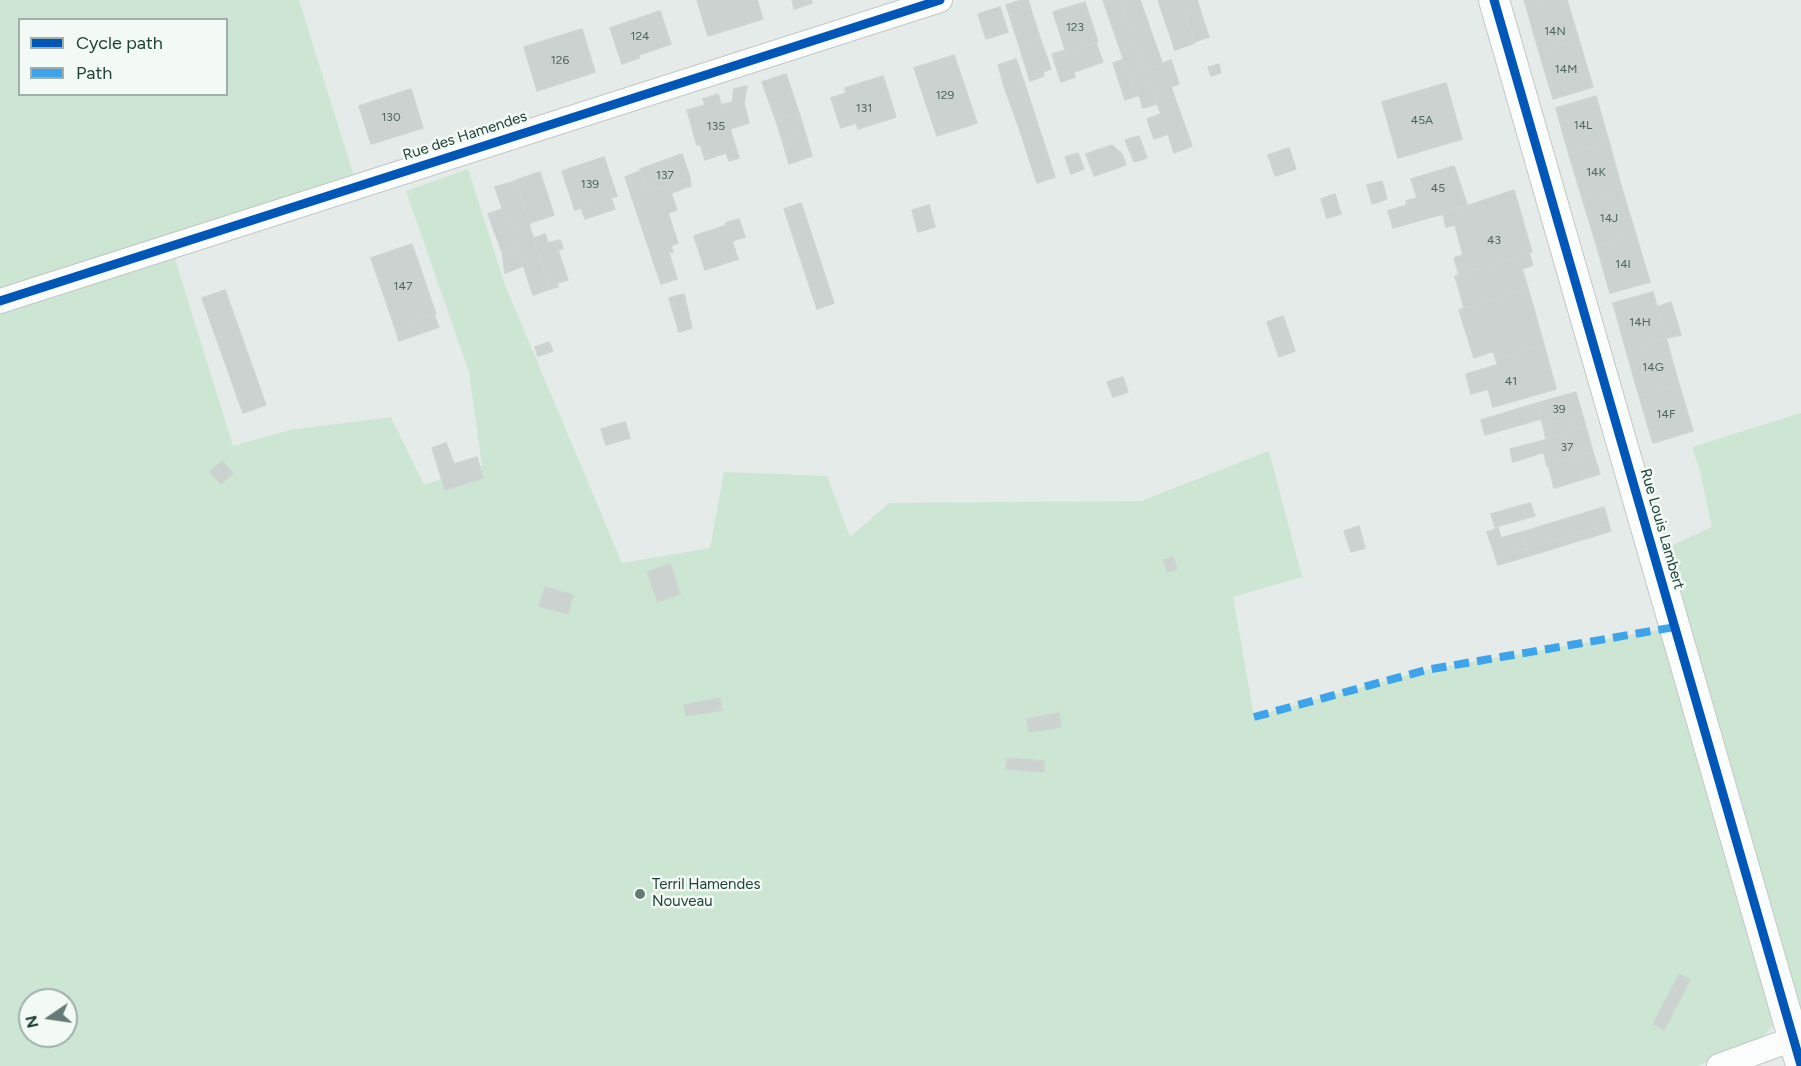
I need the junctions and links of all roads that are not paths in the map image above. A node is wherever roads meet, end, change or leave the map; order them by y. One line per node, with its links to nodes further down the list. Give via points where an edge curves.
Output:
1 (940, 0): 3 (street, Rue des Hamendes)
2 (1494, 0): 4 (street, Rue Louis Lambert)
3 (0, 301)
4 (1797, 1052): 5 (street)
5 (1719, 1066)

